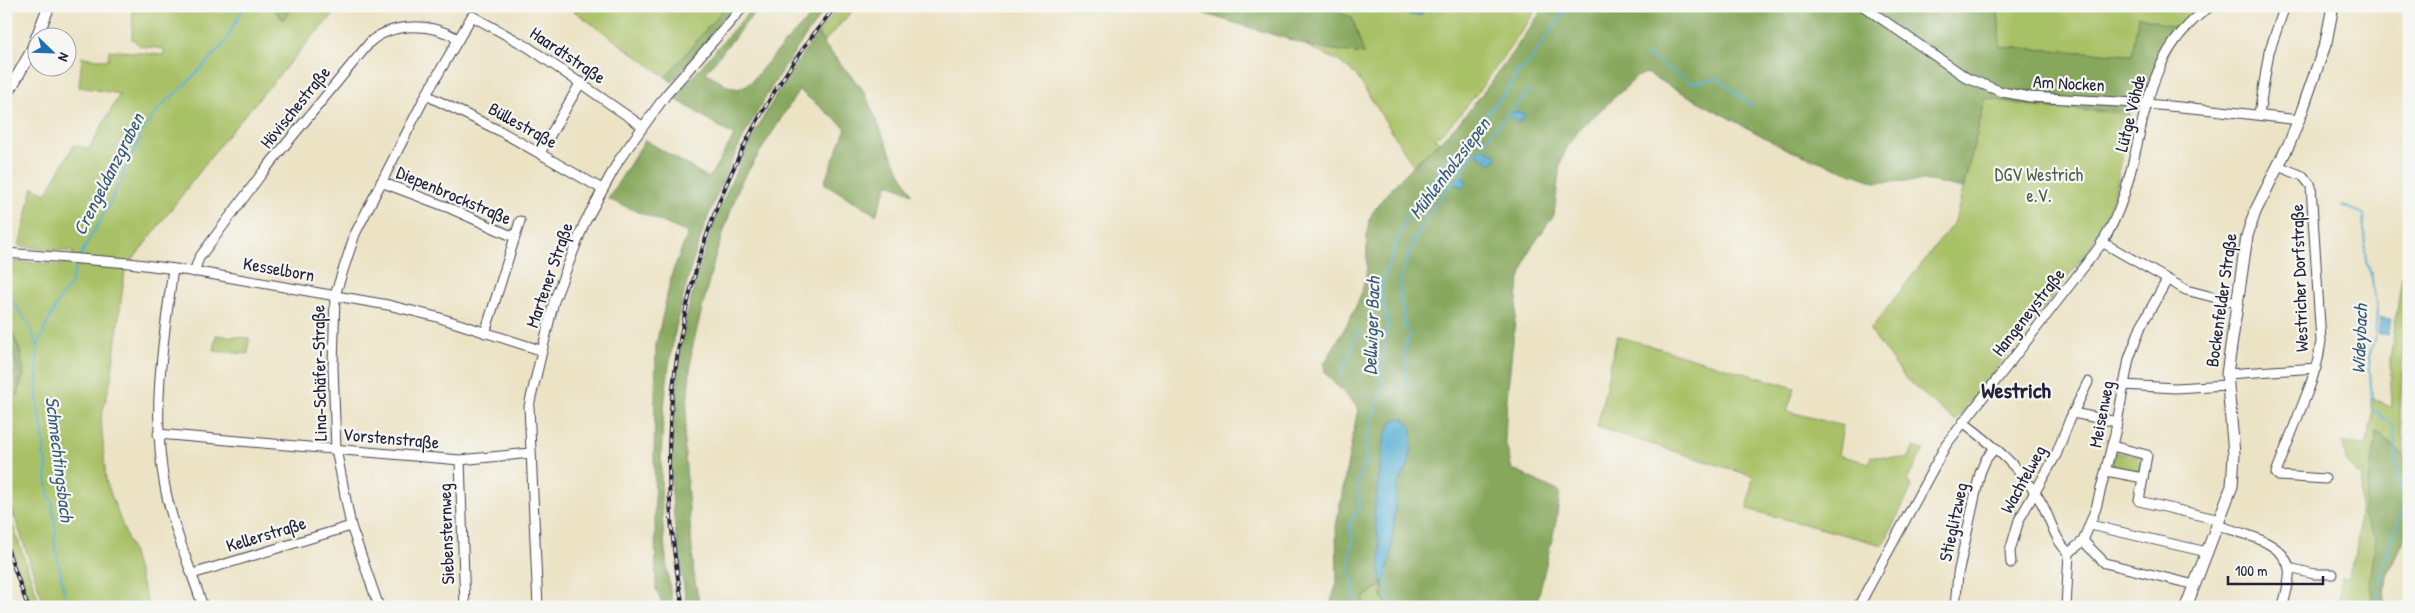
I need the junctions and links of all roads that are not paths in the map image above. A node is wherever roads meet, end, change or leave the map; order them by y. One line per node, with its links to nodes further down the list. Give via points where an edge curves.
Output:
1 (49, 6): 11 (main road, via 30,54)
2 (744, 6): 15 (street, Martener Straße)
3 (1862, 6): 12 (street, Am Nocken, via 1967,78 2002,92 2039,98)
4 (2211, 6): 12 (street, Lütge Vöhde, via 2172,43 2160,65)
5 (2284, 6): 13 (street, via 2269,52)
6 (2333, 6): 14 (main road, Bockenfelder Straße, via 2324,50)
7 (472, 16): 8 (street, Lina-Schäfer-Straße); 9 (street, Haardtstraße)
8 (458, 39): 10 (street, Lina-Schäfer-Straße); 25 (street, Hövischestraße, via 427,29 405,27 390,29 371,41 263,172 199,258)
9 (581, 82): 15 (street, Haardtstraße); 16 (street)
10 (426, 95): 16 (street, Büllestraße); 18 (street, Lina-Schäfer-Straße)
11 (6, 96)
12 (2147, 104): 13 (street, Am Nocken); 22 (street, Lütge Vöhde, via 2128,187 2119,213)
13 (2259, 114): 14 (street, Am Nocken)
14 (2299, 120): 17 (main road, Bockenfelder Straße)
15 (642, 126): 19 (street, Martener Straße)
16 (540, 153): 19 (street, Büllestraße)
17 (2278, 166): 28 (main road, Bockenfelder Straße, via 2249,227); 31 (street, Westricher Dorfstraße, via 2304,176 2310,186 2321,341)
18 (381, 182): 21 (street, Diepenbrockstraße); 27 (street, Lina-Schäfer-Straße, via 355,234)
19 (602, 189): 30 (street, Martener Straße, via 567,265)
20 (520, 221): 21 (street)
21 (514, 237): 29 (street)
22 (2102, 242): 26 (street); 36 (street, Hangeneystraße)
23 (6, 253): 24 (street, Kesselborn)
24 (173, 269): 25 (street, Kesselborn); 38 (street, via 159,377)
25 (194, 272): 27 (street, Kesselborn)
26 (2167, 280): 28 (street, via 2186,290); 34 (street, Meisenweg, via 2135,342)
27 (335, 295): 29 (street, Kesselborn, via 400,307); 41 (street, Lina-Schäfer-Straße)
28 (2236, 303): 32 (main road, Bockenfelder Straße)
29 (485, 333): 30 (street, Kesselborn)
30 (540, 350): 42 (street, Martener Straße, via 529,406)
31 (2316, 368): 32 (street); 46 (street, Westricher Dorfstraße, via 2276,473 2279,476)
32 (2227, 380): 34 (street, via 2176,388); 48 (main road, Bockenfelder Straße, via 2234,466 2232,486)
33 (2088, 382): 35 (street, Wachtelweg)
34 (2123, 385): 37 (street, Meisenweg)
35 (2073, 413): 37 (street); 47 (street, Wachtelweg, via 2056,455)
36 (1963, 422): 40 (street); 63 (street, Hangeneystraße, via 1938,456)
37 (2117, 422): 39 (street, Meisenweg)
38 (158, 434): 41 (street, Vorstenstraße); 56 (street, via 165,488)
39 (2112, 446): 44 (street, Meisenweg); 45 (street, via 2147,455)
40 (1994, 448): 47 (street); 64 (street, Stieglitzweg, via 1980,473 1958,574)
41 (336, 449): 43 (street, Vorstenstraße); 50 (street, Lina-Schäfer-Straße)
42 (531, 454): 43 (street, Vorstenstraße); 62 (street, Martener Straße)
43 (460, 460): 61 (street, Siebensternweg)
44 (2106, 471): 45 (street); 49 (street, Meisenweg)
45 (2143, 478): 48 (street, via 2139,501)
46 (2325, 479)
47 (2035, 493): 53 (street, via 2062,547); 54 (street, Wachtelweg, via 2016,528 2010,551)
48 (2219, 522): 52 (main road, Bockenfelder Straße); 55 (street, via 2273,546 2282,554)
49 (2090, 525): 51 (street, Meisenweg); 52 (street)
50 (350, 526): 56 (street, Kellerstraße); 60 (street, Lina-Schäfer-Straße)
51 (2083, 541): 53 (street, Meisenweg); 58 (street, via 2105,563)
52 (2207, 552): 58 (main road, Bockenfelder Straße)
53 (2069, 553): 65 (street)
54 (2012, 563)
55 (2289, 568): 57 (street, via 2314,574); 67 (street)
56 (192, 574): 59 (street)
57 (2333, 574)
58 (2195, 585): 66 (main road, Bockenfelder Straße)
59 (203, 607)
60 (379, 607)
61 (464, 607)
62 (538, 607)
63 (1858, 607)
64 (1955, 607)
65 (2066, 607)
66 (2186, 607)
67 (2283, 607)

